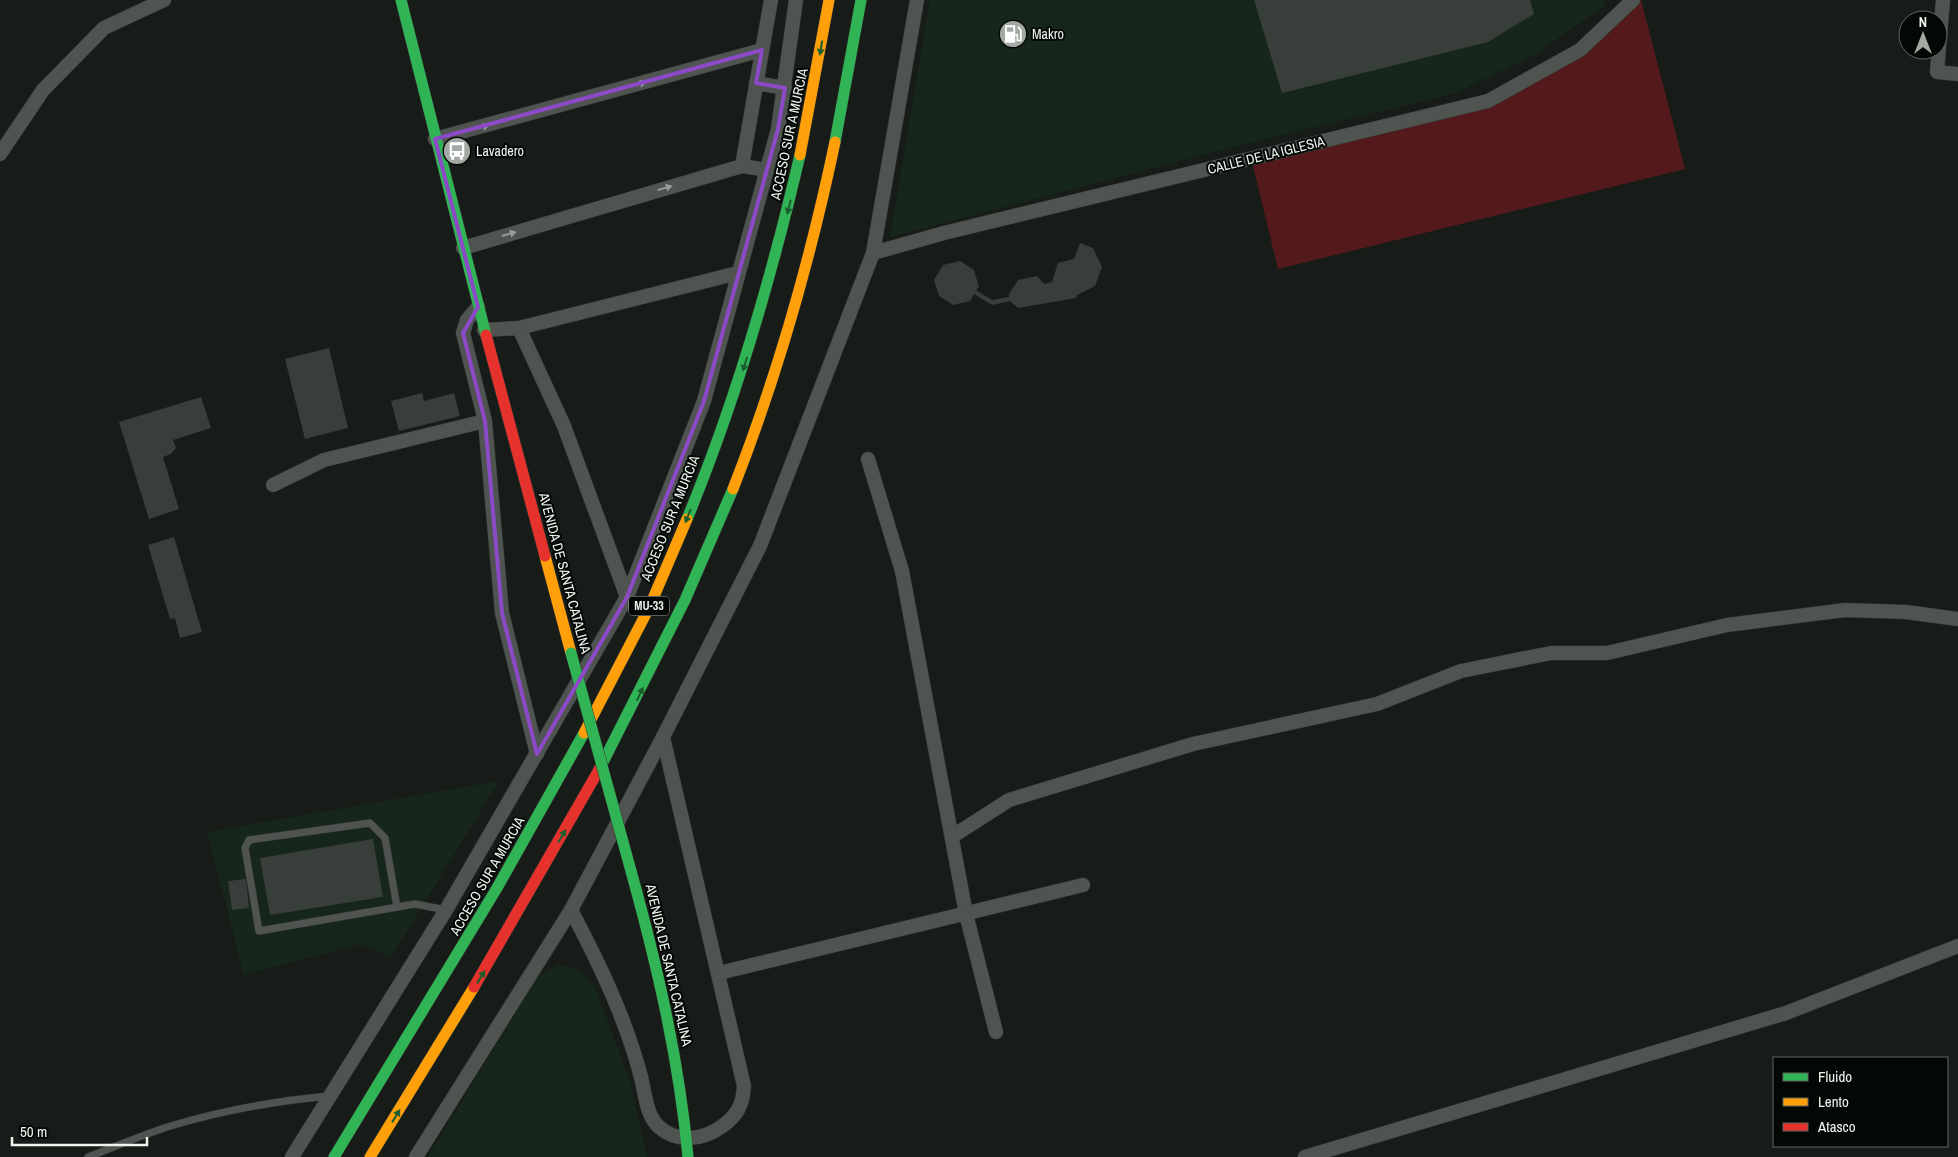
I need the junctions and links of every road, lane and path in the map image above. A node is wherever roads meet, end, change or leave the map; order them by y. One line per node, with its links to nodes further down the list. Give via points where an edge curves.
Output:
1 (164, 0): 15 (street, via 104,28 43,90)
2 (401, 0): 14 (main road, AVENIDA DE SANTA CATALINA)
3 (771, 0): 10 (street)
4 (796, 0): 13 (street)
5 (829, 0): 44 (main road, ACCESO SUR A MURCIA / MU-33, one-way to 44, via 804,141 760,313 714,450 666,570 626,653 530,832)
6 (861, 0): 45 (main road, MU-33, one-way to 6, via 486,969 620,733 723,515 765,402 810,255 836,144)
7 (917, 0): 19 (street)
8 (1633, 0): 19 (street, CALLE DE LA IGLESIA, via 1580,50 1488,101)
9 (1943, 0): 11 (street, via 1937,72)
10 (762, 50): 12 (street); 14 (street, one-way to 10)
11 (1958, 74)
12 (756, 83): 13 (street); 16 (street)
13 (785, 88): 17 (street)
14 (435, 139): 18 (main road, AVENIDA DE SANTA CATALINA)
15 (0, 154)
16 (742, 166): 17 (street); 18 (street, one-way to 16)
17 (767, 170): 20 (street)
18 (463, 248): 21 (main road, AVENIDA DE SANTA CATALINA)
19 (873, 253): 29 (street, via 760,546)
20 (738, 273): 22 (street); 27 (street, via 704,401)
21 (478, 307): 23 (main road, AVENIDA DE SANTA CATALINA); 24 (street, via 467,320 463,333)
22 (519, 328): 23 (street); 27 (street, via 564,426)
23 (484, 330): 41 (main road, AVENIDA DE SANTA CATALINA, bridge, via 654,956 674,1043)
24 (485, 421): 26 (street, via 324,460); 30 (street, via 502,614)
25 (868, 460): 31 (street, via 902,571)
26 (272, 485)
27 (627, 597): 30 (street)
28 (1958, 619): 31 (street, via 1906,612 1845,610 1727,625 1607,653 1551,653 1461,671 1377,704 1193,744 1009,800)
29 (663, 737): 35 (street); 38 (street)
30 (537, 754): 34 (street)
31 (953, 836): 36 (street)
32 (1083, 884): 36 (street)
33 (397, 907): 33 (lane, via 259,931 245,848 249,840 370,823 385,838); 34 (lane, via 415,904)
34 (446, 910): 40 (street)
35 (571, 910): 41 (street, via 604,973 638,1065 650,1114 657,1126 669,1134); 46 (street)
36 (966, 914): 38 (street); 39 (street)
37 (1958, 946): 48 (street, via 1786,1013)
38 (719, 973): 41 (street, via 740,1060 743,1104 713,1133)
39 (996, 1032)
40 (332, 1096): 42 (lane, via 236,1109 167,1127); 43 (street)
41 (687, 1139): 47 (main road, AVENIDA DE SANTA CATALINA)
42 (88, 1157)
43 (292, 1157)
44 (334, 1157)
45 (370, 1157)
46 (416, 1157)
47 (688, 1157)
48 (1305, 1157)

